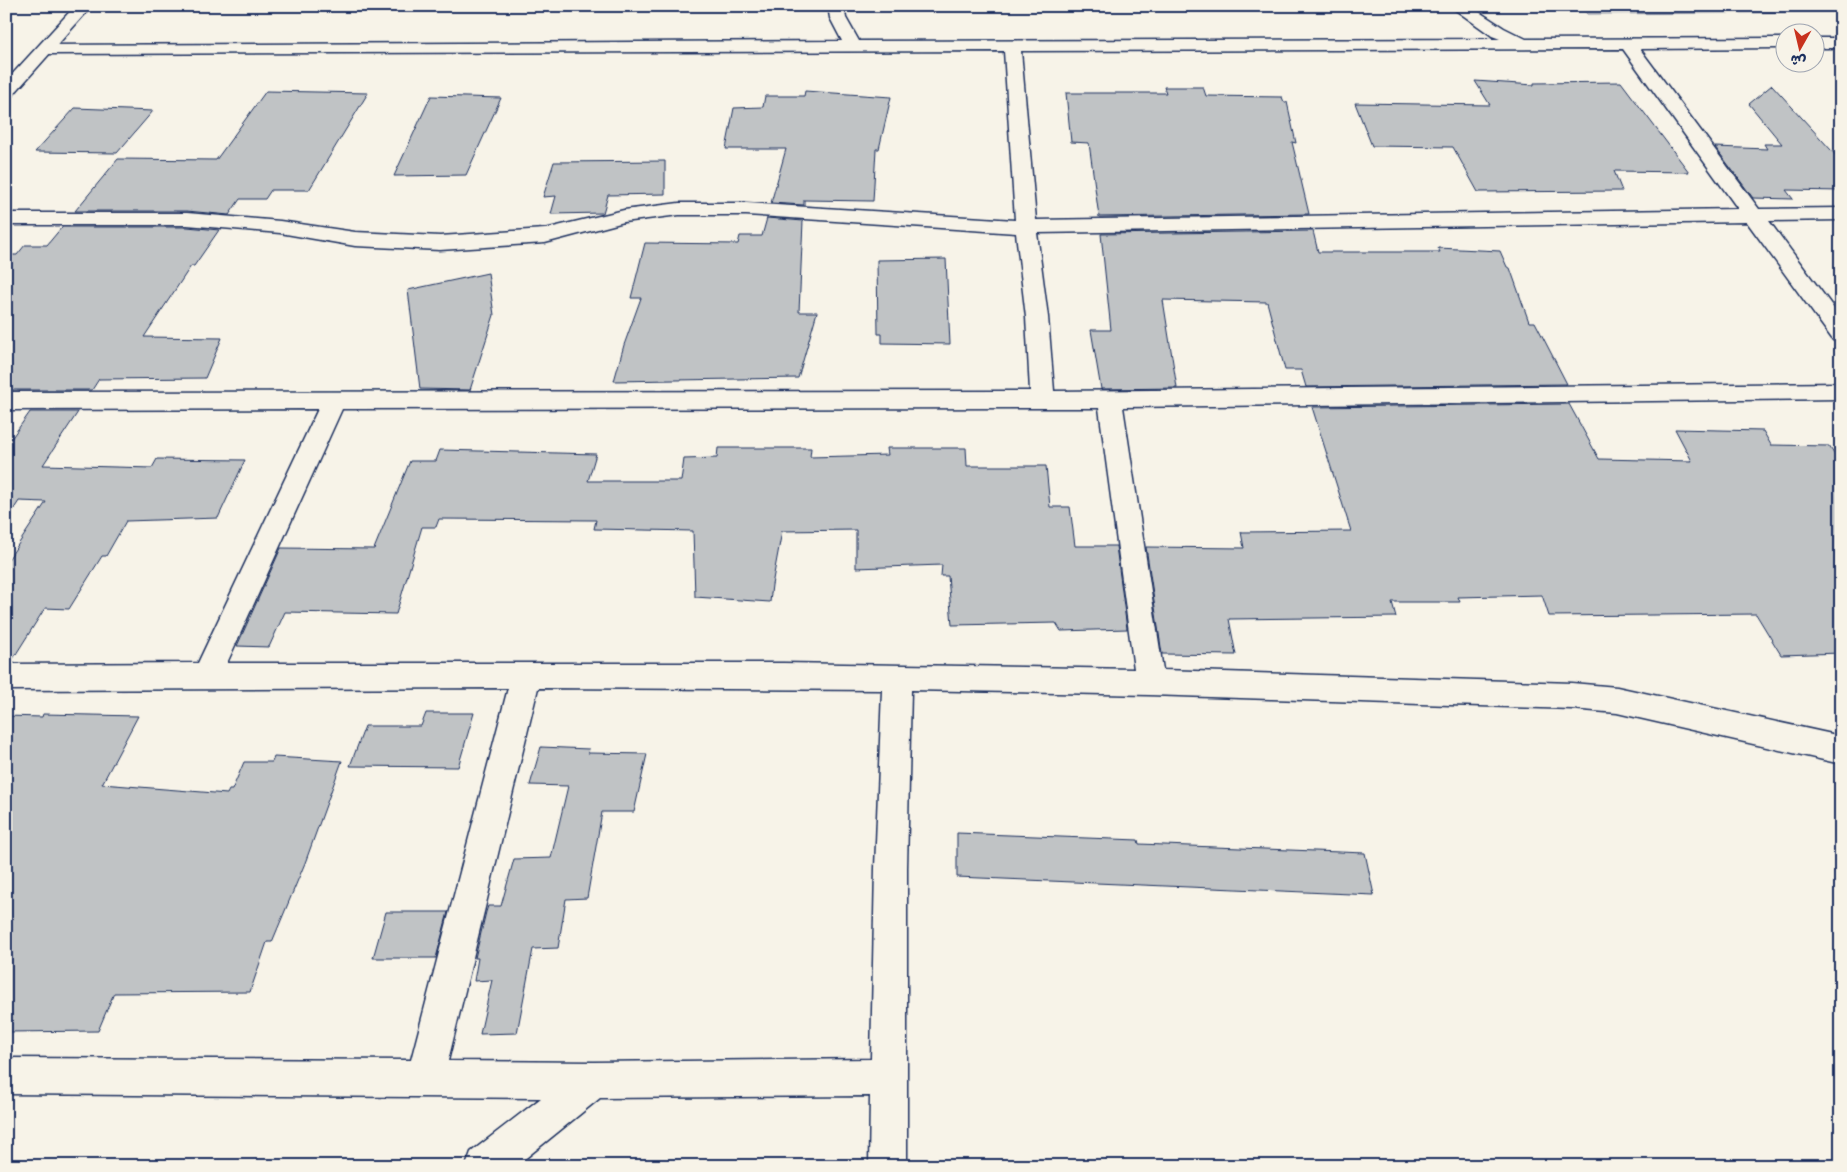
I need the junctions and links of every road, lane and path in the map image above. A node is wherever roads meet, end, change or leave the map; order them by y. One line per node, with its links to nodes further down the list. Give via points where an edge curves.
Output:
1 (84, 6): 11 (street)
2 (836, 6): 9 (street, via 838,18)
3 (1458, 6): 4 (street, via 1498,32)
4 (1524, 43): 8 (street); 10 (street)
5 (1774, 43): 8 (street)
6 (1824, 43): 7 (street)
7 (1841, 43)
8 (1628, 44): 13 (street)
9 (854, 45): 10 (street); 11 (street)
10 (1012, 45): 16 (street)
11 (47, 48): 12 (street)
12 (6, 92)
13 (1751, 214): 14 (street); 16 (street); 17 (street)
14 (1841, 214)
15 (6, 219): 16 (street, via 187,219 280,227 355,239 440,243 545,236 624,216 679,209 746,209)
16 (1026, 227): 19 (street)
17 (1841, 335)
18 (1841, 391): 20 (street)
19 (1043, 399): 20 (street); 21 (street)
20 (1110, 399): 27 (street)
21 (334, 400): 22 (street); 24 (street)
22 (6, 401)
23 (526, 674): 24 (street); 26 (street); 31 (street)
24 (207, 676): 25 (street)
25 (6, 677)
26 (897, 677): 27 (street); 30 (street)
27 (1150, 682): 28 (street, via 1617,700)
28 (1841, 750)
29 (6, 1076): 31 (street)
30 (888, 1077): 32 (street); 34 (street)
31 (426, 1079): 32 (street)
32 (594, 1080): 33 (street)
33 (485, 1166)
34 (888, 1166)

